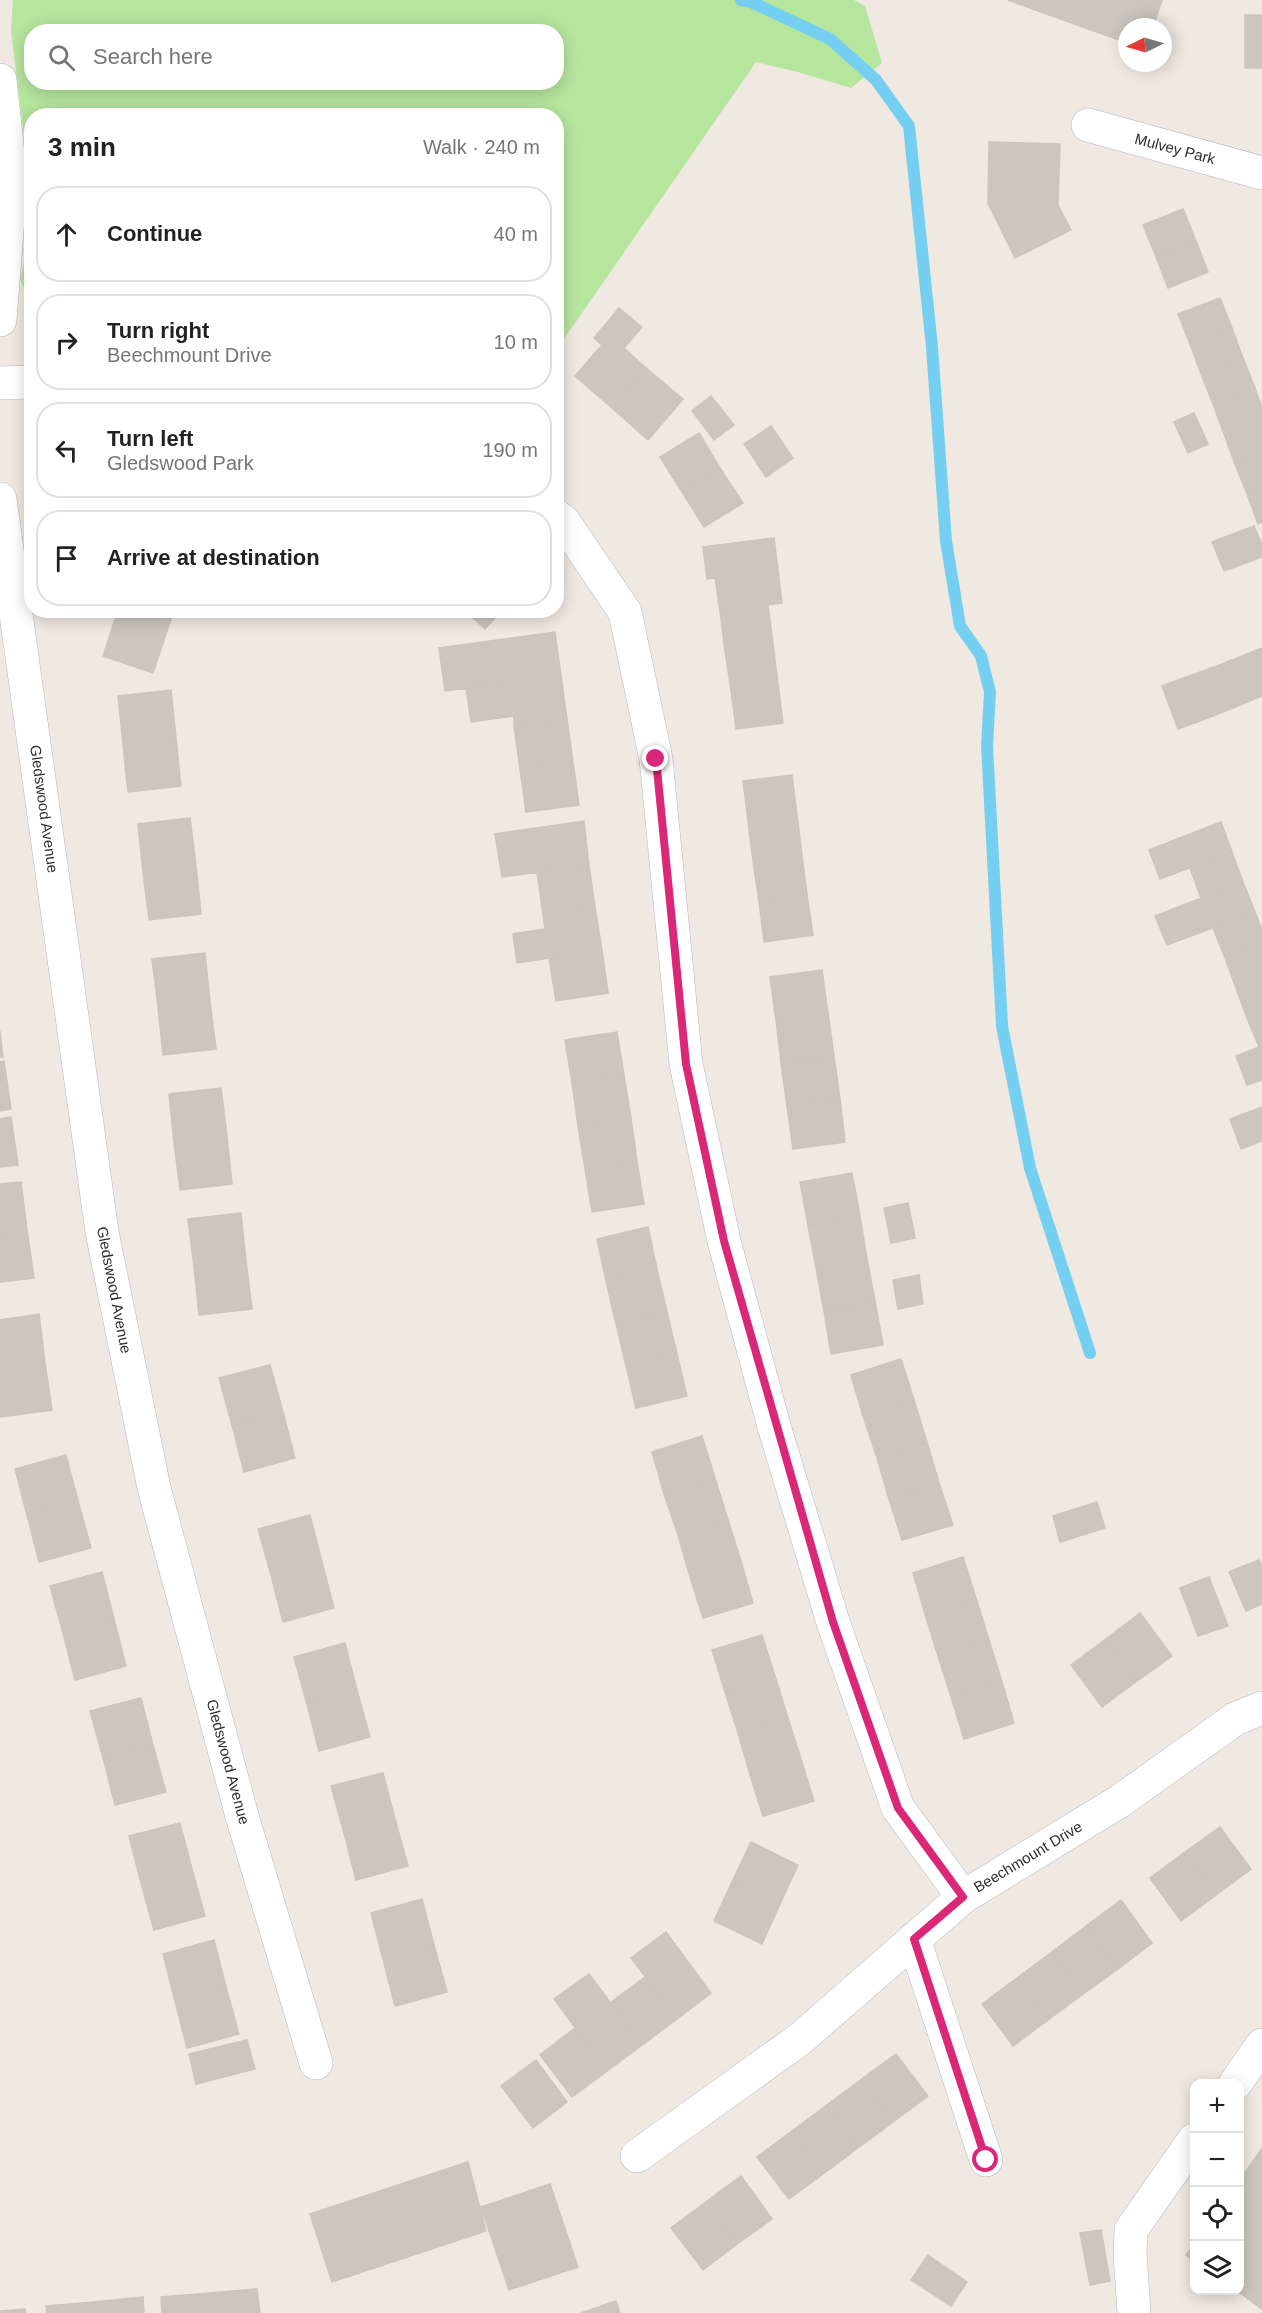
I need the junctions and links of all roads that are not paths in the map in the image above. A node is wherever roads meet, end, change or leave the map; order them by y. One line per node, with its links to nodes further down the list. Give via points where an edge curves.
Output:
1 (0, 80): 4 (street, via 11,181)
2 (1088, 125): 3 (street, Mulvey Park)
3 (1262, 173)
4 (0, 320)
5 (0, 382): 6 (street)
6 (24, 382)
7 (0, 499): 13 (street, Gledswood Avenue, via 102,1232 154,1488 242,1815)
8 (564, 522): 10 (street, via 625,612 656,759 686,1064 724,1241 778,1437 833,1622 898,1808)
9 (1262, 1708): 10 (street, Beechmount Drive, via 1235,1719 1120,1801)
10 (963, 1897): 11 (street, Beechmount Drive)
11 (914, 1939): 16 (street, Beechmount Drive, via 800,2039); 17 (street)
12 (1262, 2045): 14 (street)
13 (316, 2063)
14 (1238, 2079)
15 (1190, 2146): 18 (street, via 1131,2230)
16 (637, 2156)
17 (986, 2160)
18 (1134, 2313)

